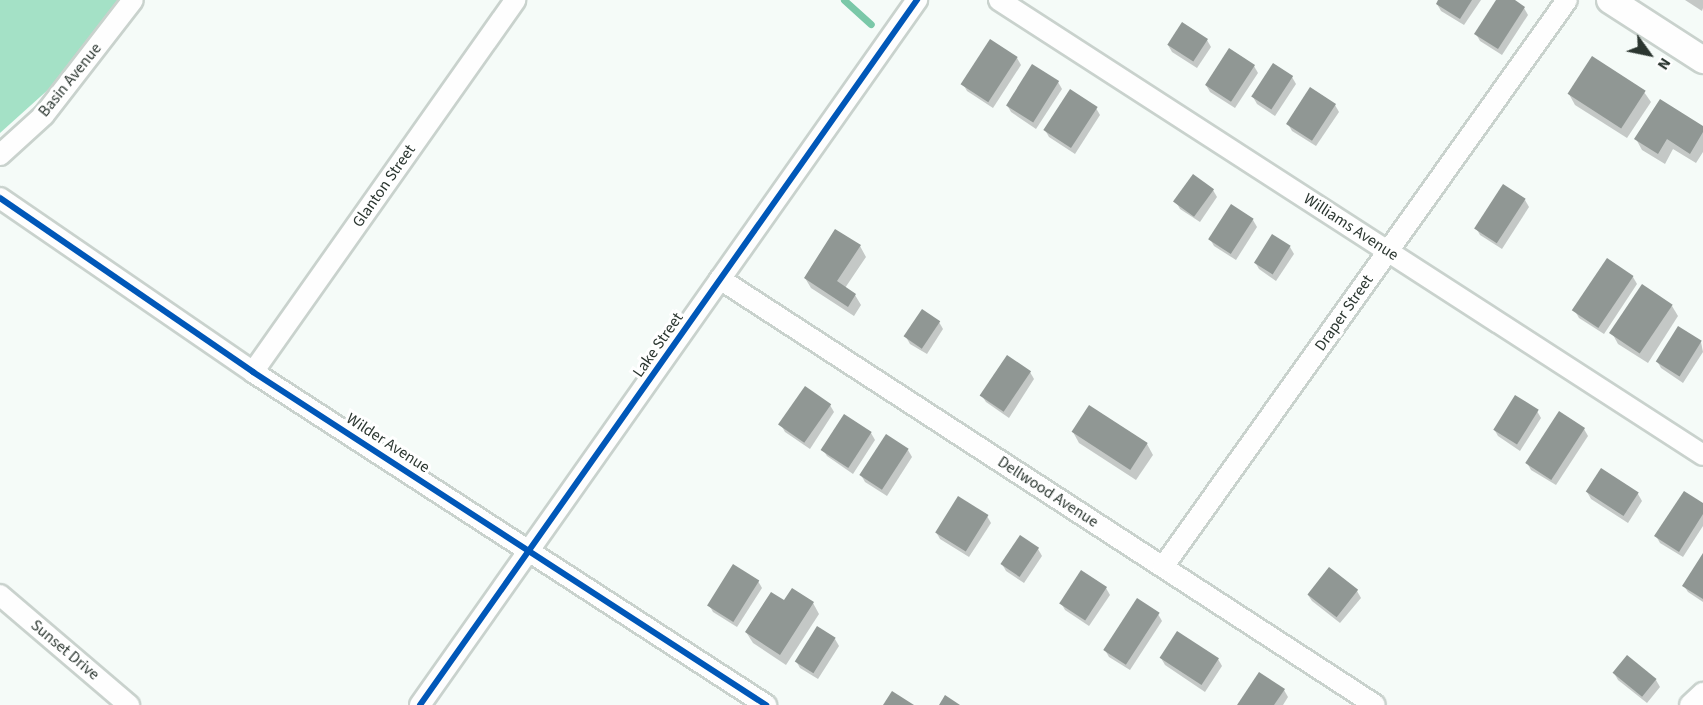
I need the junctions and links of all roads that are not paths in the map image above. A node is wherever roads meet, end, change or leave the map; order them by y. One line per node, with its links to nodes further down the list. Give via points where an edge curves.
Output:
1 (133, 0): 8 (street, Basin Avenue, via 44,115)
2 (516, 0): 12 (street, Glanton Street)
3 (917, 0): 11 (street, Lake Street)
4 (999, 0): 10 (street, Williams Avenue)
5 (1567, 0): 10 (street, Draper Street)
6 (1610, 0): 7 (street)
7 (1703, 60)
8 (0, 155)
9 (0, 198): 12 (street, Wilder Avenue)
10 (1388, 251): 13 (street, Williams Avenue); 15 (street, Draper Street)
11 (720, 279): 14 (street, Lake Street); 15 (street, Dellwood Avenue)
12 (253, 372): 14 (street, Wilder Avenue)
13 (1703, 455)
14 (529, 551): 19 (street, Lake Street); 20 (street, Wilder Avenue)
15 (1163, 567): 21 (street, Dellwood Avenue)
16 (0, 595): 18 (street, Sunset Drive)
17 (1703, 693): 22 (street)
18 (129, 705)
19 (420, 705)
20 (766, 705)
21 (1375, 705)
22 (1690, 705)

